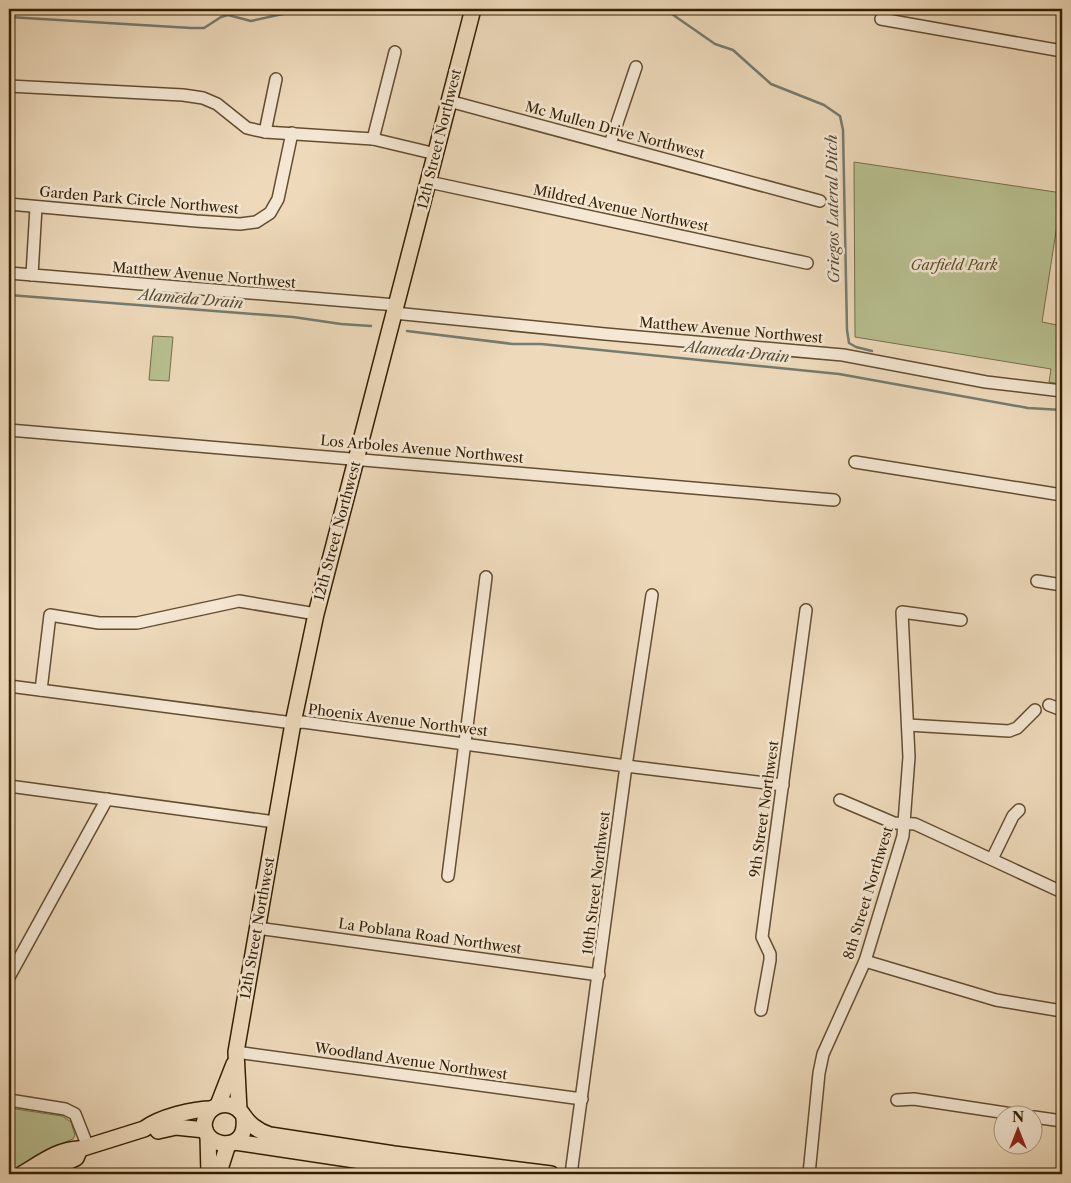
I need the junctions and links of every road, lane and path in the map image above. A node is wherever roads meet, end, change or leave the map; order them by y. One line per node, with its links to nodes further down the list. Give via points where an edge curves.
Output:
1 (473, 9): 8 (main road, 12th Street Northwest)
2 (881, 19): 3 (street)
3 (1062, 51)
4 (395, 52): 11 (street)
5 (636, 67): 12 (street)
6 (276, 79): 9 (street)
7 (9, 86): 9 (street, via 203,98 217,104 247,128)
8 (449, 101): 12 (street, Mc Mullen Drive Northwest); 13 (main road, 12th Street Northwest)
9 (265, 132): 10 (street)
10 (292, 134): 11 (street); 17 (street, Garden Park Circle Northwest, via 278,199 270,213 256,222 214,223)
11 (374, 139): 13 (street)
12 (610, 144): 15 (street, Mc Mullen Drive Northwest)
13 (436, 154): 14 (main road, 12th Street Northwest)
14 (429, 182): 18 (street, Mildred Avenue Northwest); 21 (main road, 12th Street Northwest)
15 (820, 201)
16 (9, 204): 17 (street, Garden Park Circle Northwest)
17 (36, 207): 20 (street)
18 (807, 263)
19 (9, 273): 20 (street, Matthew Avenue Northwest)
20 (32, 275): 21 (street, Matthew Avenue Northwest)
21 (395, 309): 22 (street, Matthew Avenue Northwest, via 604,334 843,355 986,382); 24 (main road, 12th Street Northwest)
22 (1062, 391)
23 (9, 430): 24 (street, Los Arboles Avenue Northwest)
24 (356, 458): 27 (street, Los Arboles Avenue Northwest); 33 (main road, 12th Street Northwest)
25 (855, 462): 26 (street)
26 (1062, 495)
27 (834, 500)
28 (486, 577): 42 (street)
29 (1037, 580): 30 (street)
30 (1062, 585)
31 (652, 595): 43 (street, 10th Street Northwest)
32 (806, 610): 45 (street, 9th Street Northwest)
33 (316, 614): 36 (street, via 239,601 137,623 99,623 50,616); 40 (main road, 12th Street Northwest)
34 (962, 620): 41 (street, 8th Street Northwest, via 902,612)
35 (9, 686): 36 (street, Phoenix Avenue Northwest)
36 (41, 690): 40 (street, Phoenix Avenue Northwest)
37 (1049, 705): 39 (street)
38 (1035, 710): 41 (street, via 1017,728 1009,731)
39 (1062, 710)
40 (293, 723): 42 (street, Phoenix Avenue Northwest); 49 (main road, 12th Street Northwest)
41 (908, 725): 50 (street, 8th Street Northwest)
42 (464, 744): 43 (street, Phoenix Avenue Northwest); 52 (street)
43 (626, 766): 45 (street, Phoenix Avenue Northwest); 56 (street, 10th Street Northwest)
44 (9, 786): 46 (street)
45 (783, 786): 58 (street, 9th Street Northwest, via 762,937 770,960)
46 (107, 799): 49 (street); 57 (street)
47 (840, 800): 50 (street, via 894,823)
48 (1019, 810): 51 (street)
49 (276, 822): 54 (main road, 12th Street Northwest)
50 (905, 824): 51 (street, via 915,824); 55 (street, 8th Street Northwest)
51 (992, 859): 53 (street)
52 (448, 876)
53 (1062, 892)
54 (257, 928): 56 (street, La Poblana Road Northwest); 60 (main road, 12th Street Northwest)
55 (865, 961): 59 (street, via 996,1000); 81 (street, 8th Street Northwest, via 823,1054)
56 (599, 975): 61 (street, 10th Street Northwest)
57 (9, 977)
58 (762, 1010)
59 (1062, 1011)
60 (236, 1056): 61 (street, Woodland Avenue Northwest); 64 (main road, 12th Street Northwest); 66 (main road, 12th Street Northwest)
61 (582, 1099): 80 (street, 10th Street Northwest)
62 (9, 1100): 72 (street, via 65,1109 75,1114)
63 (897, 1100): 65 (street, via 914,1099)
64 (215, 1107): 66 (main road, via 231,1105); 69 (main road, via 199,1109); 70 (main road, via 205,1120)
65 (994, 1111)
66 (242, 1115): 71 (main road, via 243,1132); 73 (main road, via 260,1131)
67 (1044, 1118): 68 (street)
68 (1062, 1121)
69 (144, 1129): 70 (main road, via 154,1132 185,1127); 72 (main road)
70 (207, 1132): 71 (main road, via 215,1142); 76 (main road)
71 (232, 1143): 73 (main road); 77 (main road)
72 (84, 1148): 74 (main road, via 70,1149); 75 (main road, via 76,1158)
73 (392, 1165): 78 (main road); 79 (main road)
74 (22, 1174)
75 (41, 1174)
76 (209, 1174)
77 (220, 1174)
78 (448, 1174)
79 (551, 1174)
80 (571, 1174)
81 (809, 1174)

